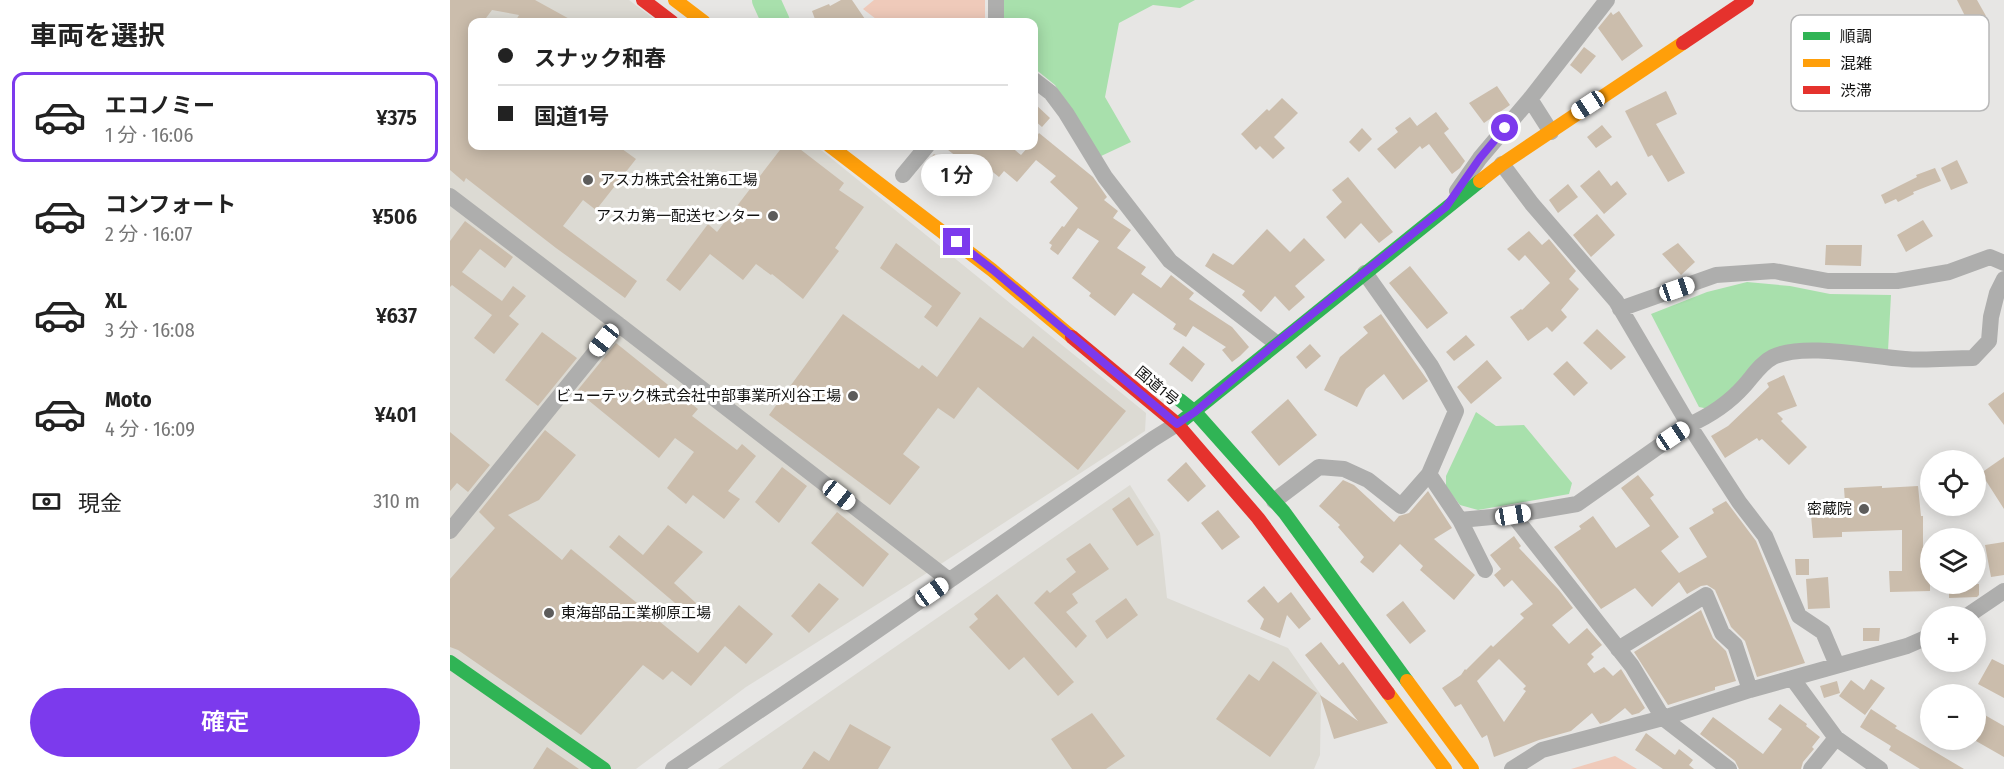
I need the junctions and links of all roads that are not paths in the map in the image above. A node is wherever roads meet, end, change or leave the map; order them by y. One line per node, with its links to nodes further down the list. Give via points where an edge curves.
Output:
1 (643, 0): 6 (main road)
2 (675, 0): 7 (main road)
3 (996, 0): 8 (street)
4 (1607, 0): 10 (street)
5 (1748, 0): 11 (main road)
6 (667, 18)
7 (699, 18)
8 (996, 18)
9 (1038, 83): 23 (street, via 1066,113 1105,177 1170,261)
10 (1530, 99): 11 (street); 17 (street, via 1480,158)
11 (1551, 132): 14 (main road)
12 (835, 150): 26 (main road, 国道1号, via 993,270)
13 (924, 150): 15 (street)
14 (1502, 164): 17 (main road); 21 (street)
15 (903, 176)
16 (450, 196): 22 (street)
17 (1446, 207): 19 (main road)
18 (2004, 263): 21 (street, via 1990,257 1949,272 1897,281 1828,281 1774,271 1716,275)
19 (1365, 273): 23 (main road); 28 (street, via 1431,366 1456,411)
20 (2004, 279): 27 (street, via 1991,317 1989,341 1973,357 1907,359 1830,351 1801,351 1773,357 1709,416)
21 (1620, 309): 27 (street)
22 (618, 324): 32 (street); 34 (street)
23 (1276, 343): 25 (main road)
24 (1167, 390): 25 (main road, 国道1号)
25 (1195, 412): 26 (main road); 29 (main road, 国道1号)
26 (1177, 424): 34 (street); 47 (main road, 国道1号, via 1258,518)
27 (1689, 425): 30 (street, via 1578,504); 40 (street, via 1765,536 1799,616 1823,632)
28 (1429, 474): 29 (street, via 1401,506 1368,480 1344,469 1319,467); 31 (street)
29 (1274, 501): 48 (main road, 国道1号)
30 (1513, 515): 31 (street); 38 (street)
31 (1460, 520): 33 (street)
32 (450, 531)
33 (1485, 570)
34 (949, 580): 46 (street)
35 (2004, 591): 36 (street)
36 (1981, 606)
37 (1920, 640): 40 (street)
38 (1618, 649): 42 (street, via 1706,596 1722,633 1735,645); 43 (street)
39 (450, 662): 45 (main road)
40 (1837, 665): 41 (street)
41 (1792, 678): 42 (street); 44 (street)
42 (1750, 690): 43 (street)
43 (1663, 718): 49 (street, via 1542,750); 50 (street)
44 (1836, 738): 51 (street); 52 (street)
45 (604, 769)
46 (673, 769)
47 (1445, 769)
48 (1472, 769)
49 (1512, 769)
50 (1728, 769)
51 (1811, 769)
52 (1881, 769)

